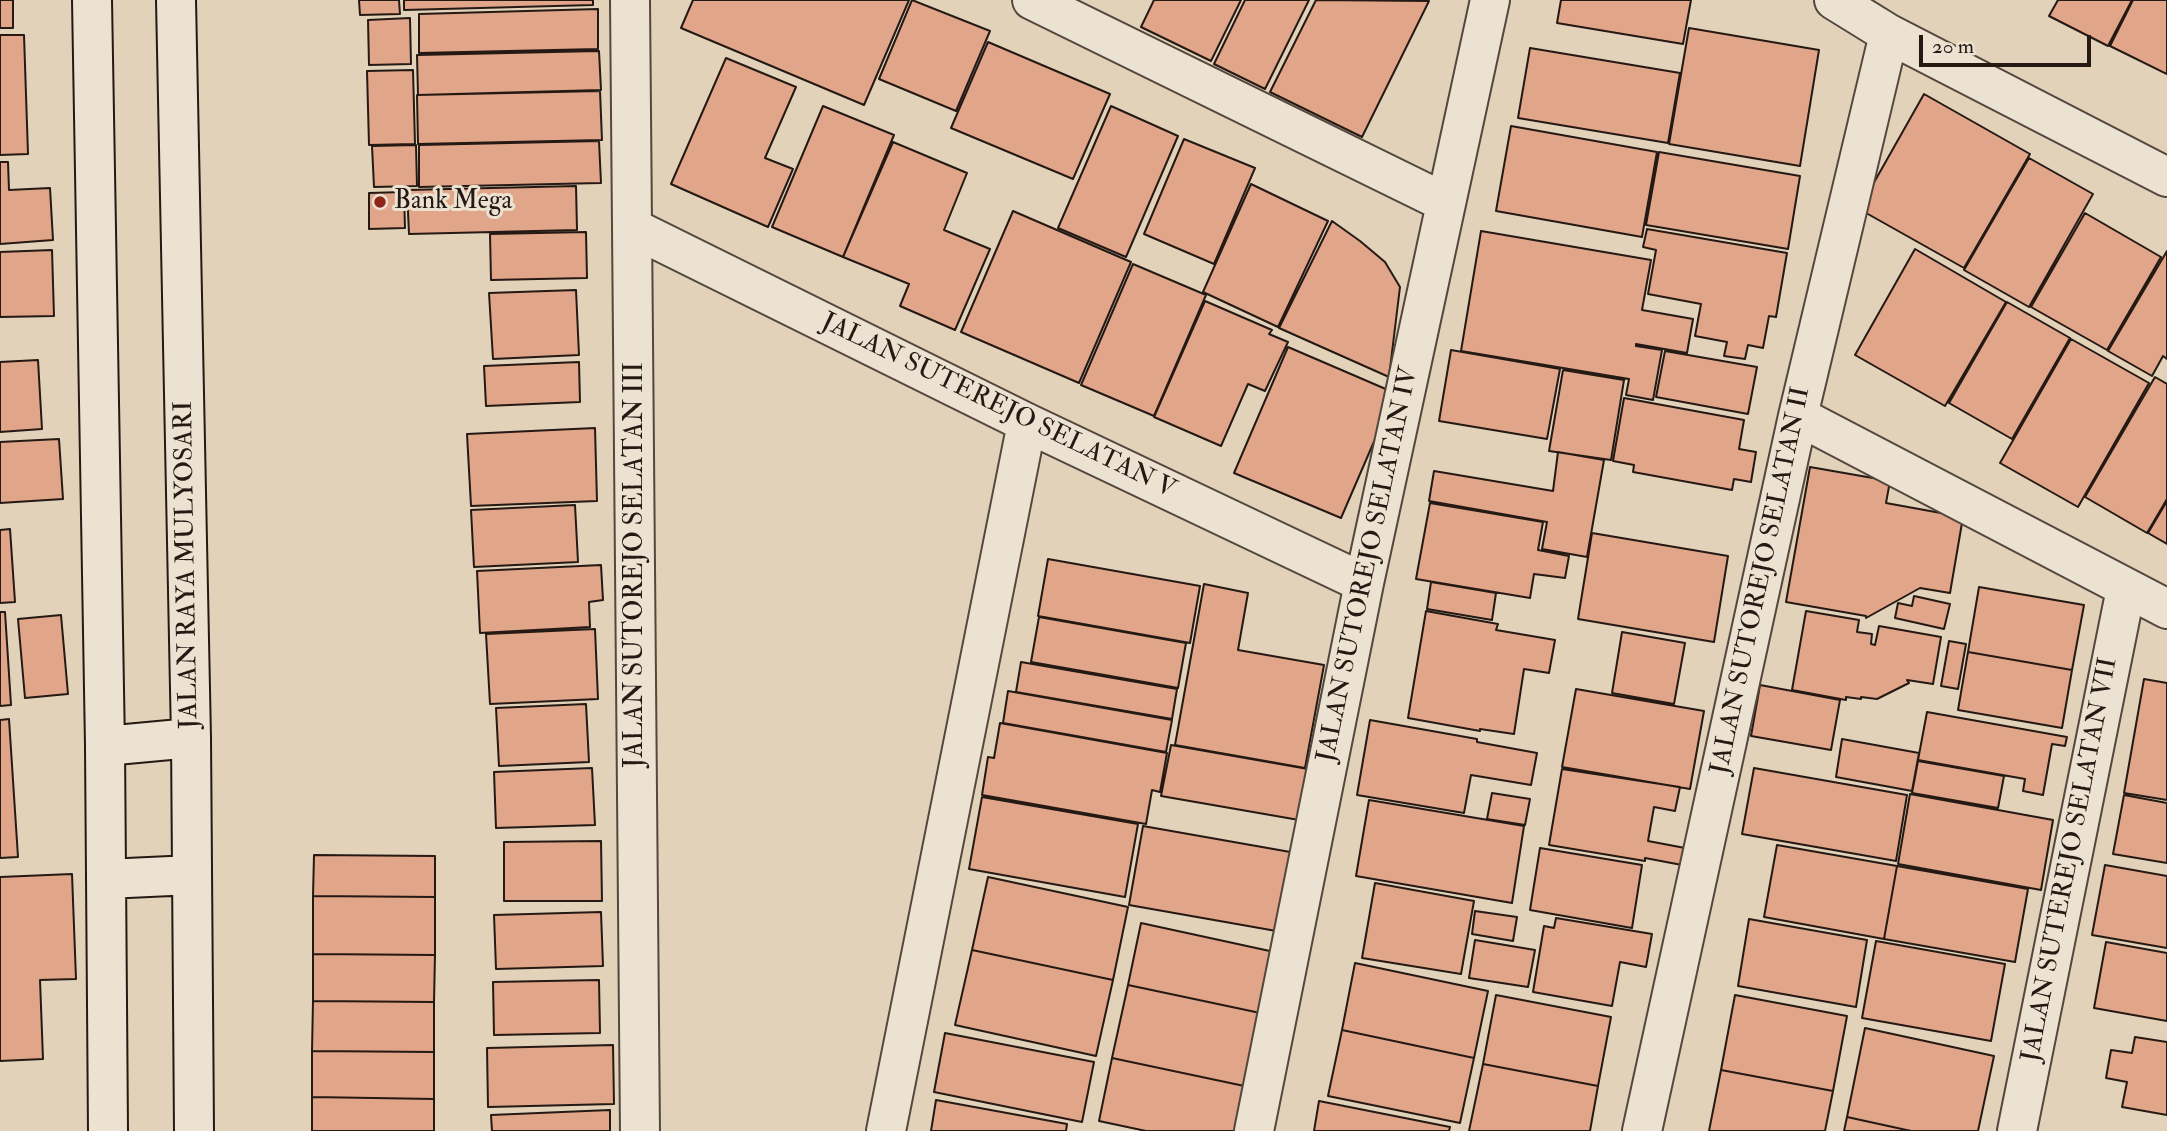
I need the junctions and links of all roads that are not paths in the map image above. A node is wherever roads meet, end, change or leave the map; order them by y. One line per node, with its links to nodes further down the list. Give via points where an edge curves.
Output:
1 (92, 0): 17 (street)
2 (176, 0): 16 (street, JALAN RAYA MULYOSARI)
3 (630, 0): 10 (street, JALAN SUTOREJO SELATAN III)
4 (1032, 0): 9 (street)
5 (1490, 0): 9 (street, JALAN SUTOREJO SELATAN IV)
6 (1835, 0): 7 (street)
7 (1889, 33): 8 (street); 11 (street, JALAN SUTOREJO SELATAN II)
8 (2167, 177)
9 (1446, 203): 13 (street, JALAN SUTOREJO SELATAN IV)
10 (633, 228): 12 (street, JALAN SUTEREJO SELATAN V); 22 (street, JALAN SUTOREJO SELATAN III)
11 (1798, 416): 14 (street); 25 (street, JALAN SUTOREJO SELATAN II)
12 (1027, 423): 13 (street, JALAN SUTEREJO SELATAN V); 23 (street)
13 (1364, 583): 24 (street, JALAN SUTOREJO SELATAN IV)
14 (2126, 589): 15 (street); 26 (street, JALAN SUTEREJO SELATAN VII)
15 (2167, 609)
16 (191, 738): 17 (street); 18 (street, JALAN RAYA MULYOSARI)
17 (105, 746): 19 (street)
18 (192, 875): 19 (street); 21 (street, JALAN RAYA MULYOSARI)
19 (106, 878): 20 (street)
20 (108, 1131)
21 (194, 1131)
22 (640, 1131)
23 (886, 1131)
24 (1254, 1131)
25 (1642, 1131)
26 (2017, 1131)

